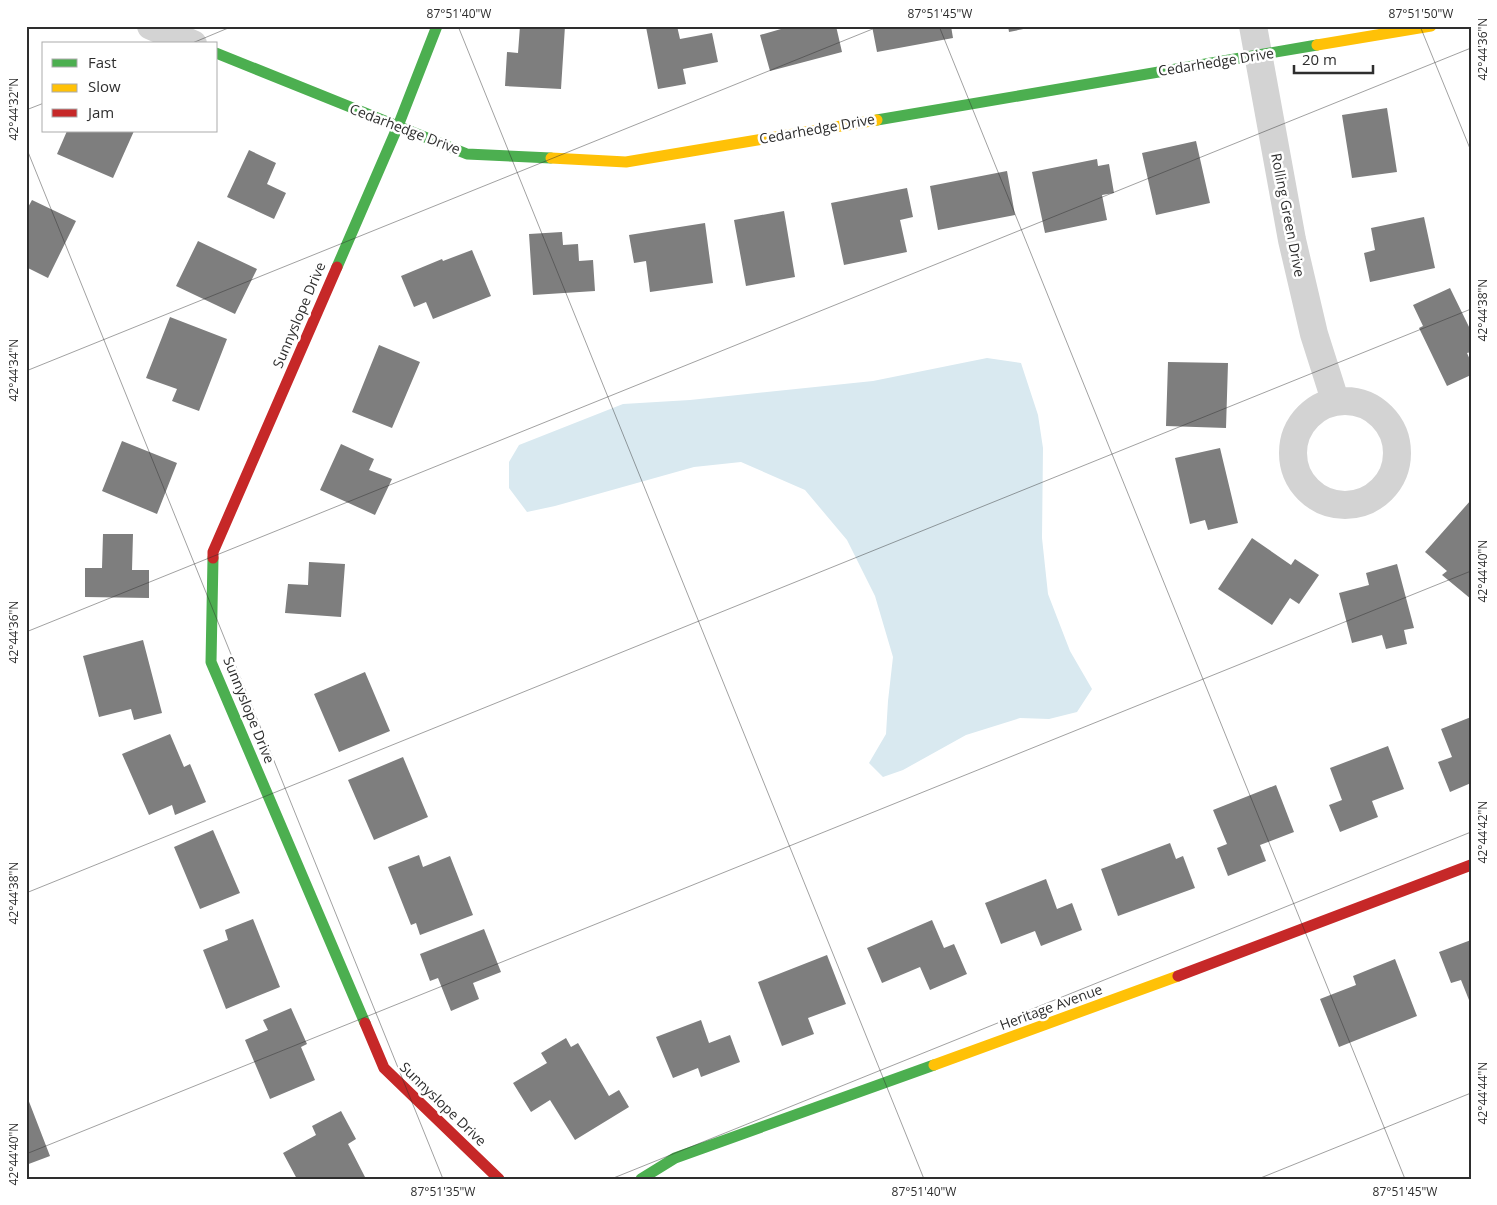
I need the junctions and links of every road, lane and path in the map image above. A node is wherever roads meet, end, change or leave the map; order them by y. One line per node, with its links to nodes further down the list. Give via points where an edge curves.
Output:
1 (151, 26): 5 (street)
2 (437, 26): 8 (street, Sunnyslope Drive)
3 (1253, 26): 7 (street, Rolling Green Drive)
4 (1431, 26): 7 (street, Cedarhedge Drive)
5 (188, 42)
6 (218, 54): 8 (street, Cedarhedge Drive)
7 (1258, 55): 8 (street, Cedarhedge Drive, via 626,162 467,154); 9 (street, Rolling Green Drive, via 1292,240 1314,334)
8 (398, 126): 11 (street, Sunnyslope Drive, via 213,552 211,662 384,1068)
9 (1335, 400)
10 (1471, 865): 12 (street, Heritage Avenue, via 1145,990 675,1158)
11 (499, 1179)
12 (641, 1179)

